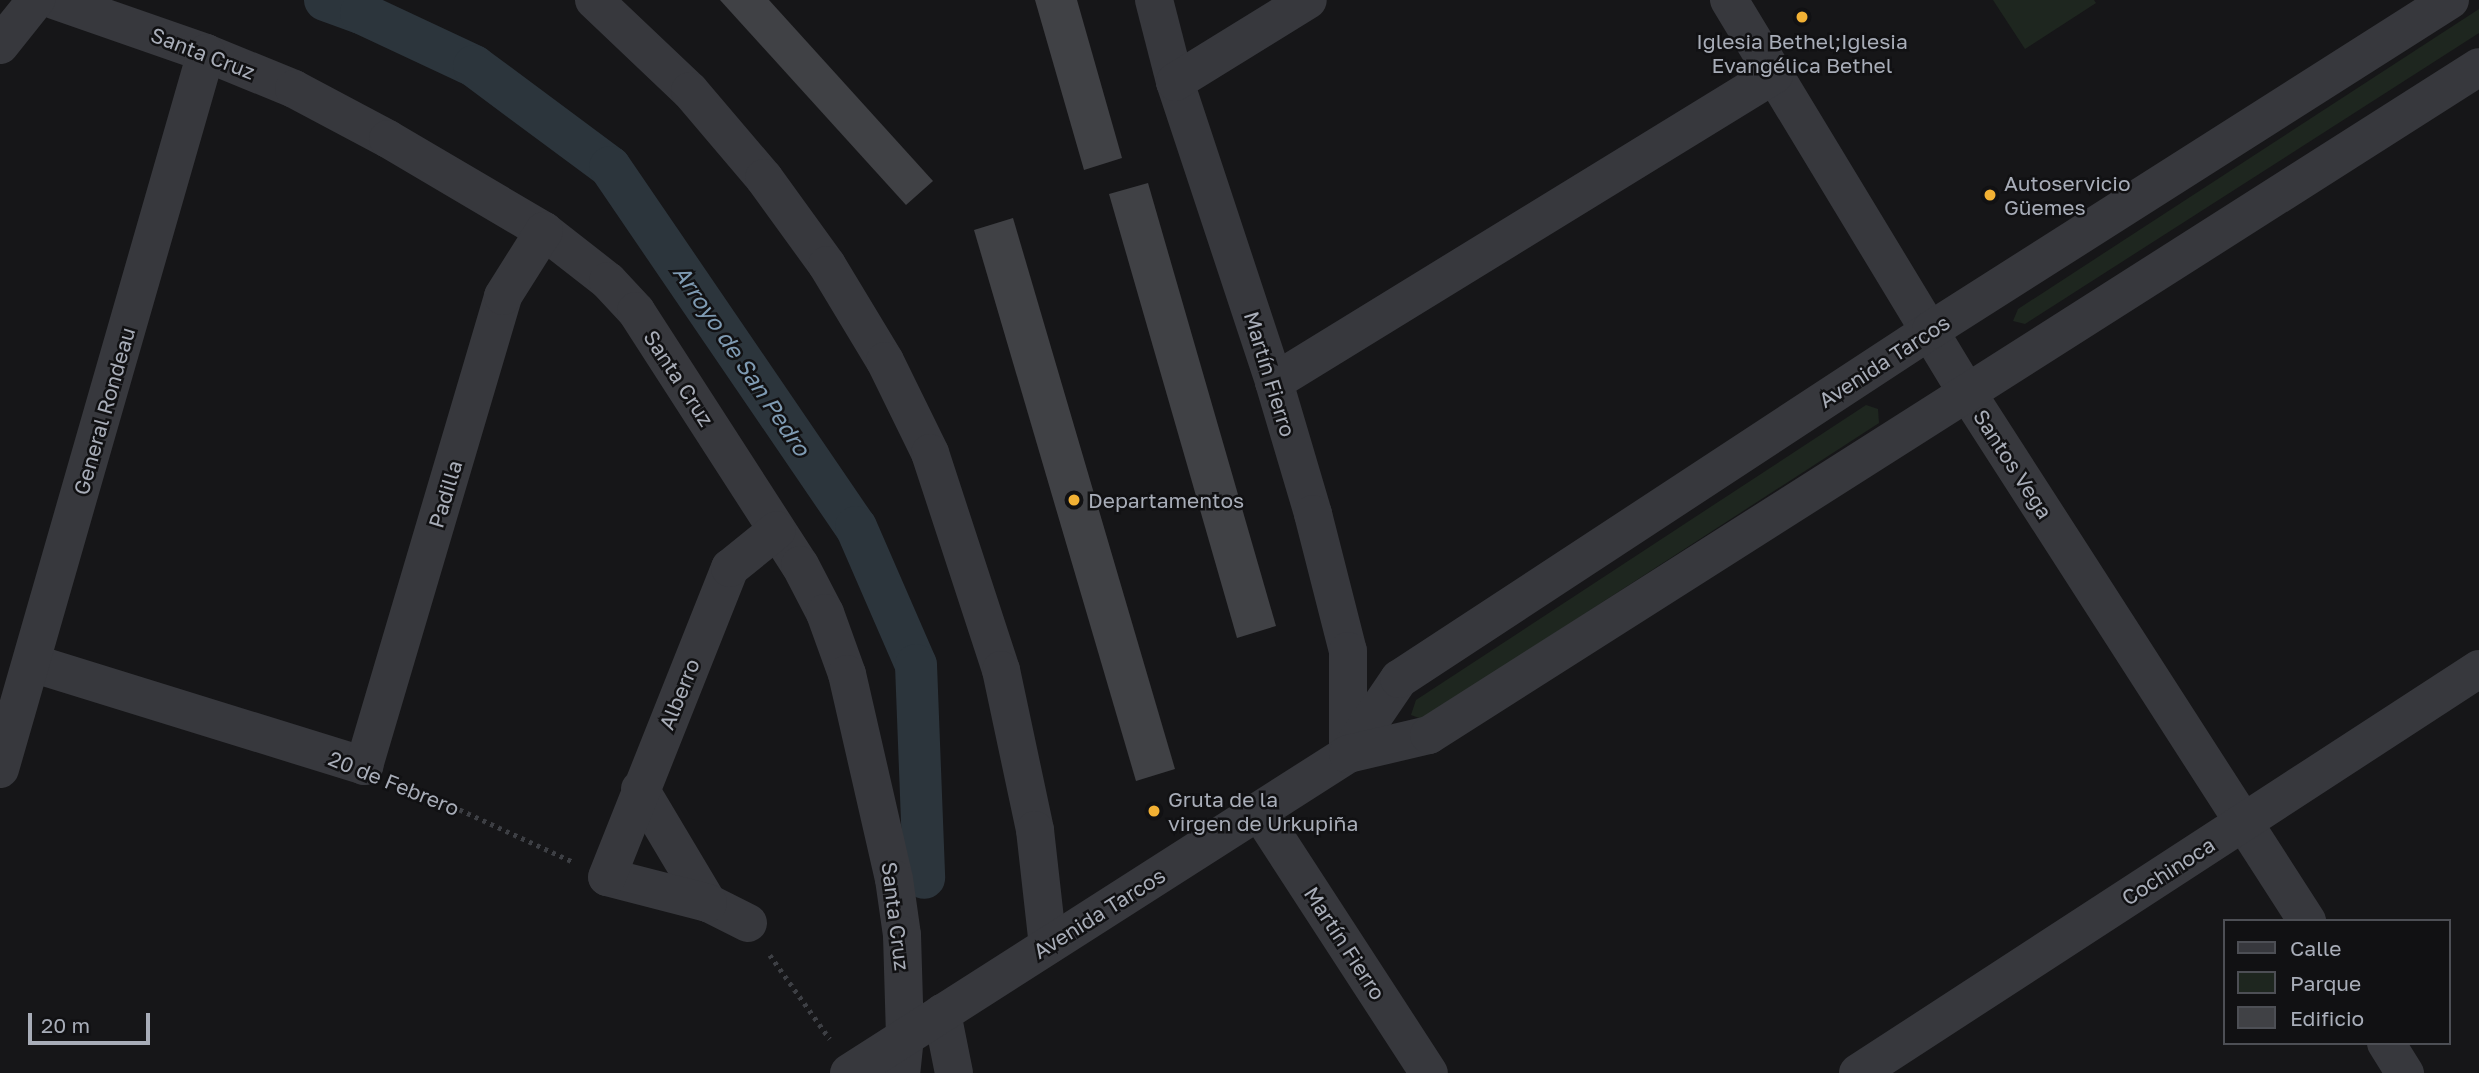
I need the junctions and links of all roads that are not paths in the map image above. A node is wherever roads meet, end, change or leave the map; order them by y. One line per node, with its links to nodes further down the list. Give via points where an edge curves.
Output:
1 (36, 0): 8 (street)
2 (54, 0): 9 (street, Santa Cruz)
3 (594, 0): 29 (street, via 690,91 764,178 827,265 885,361 930,453 1001,670 1035,830)
4 (1154, 0): 12 (street, Martín Fierro)
5 (1308, 0): 12 (street)
6 (1729, 0): 11 (street, Santos Vega)
7 (2450, 0): 14 (street, Avenida Tarcos)
8 (0, 45)
9 (206, 53): 13 (street, Santa Cruz, via 294,89); 18 (street, General Rondeau)
10 (2479, 67): 16 (street, Avenida Tarcos)
11 (1774, 75): 14 (street, Santos Vega); 15 (street)
12 (1175, 82): 15 (street, Martín Fierro)
13 (544, 231): 17 (street, Santa Cruz, via 608,281 636,311); 21 (street, Padilla, via 503,296)
14 (1931, 330): 16 (street, Santos Vega); 20 (street, Avenida Tarcos, via 1399,679)
15 (1274, 382): 20 (street, Martín Fierro, via 1348,652)
16 (1968, 394): 20 (street, Avenida Tarcos, via 1429,735); 25 (street, Santos Vega)
17 (777, 530): 23 (street, Alberro, via 730,568); 32 (street, Santa Cruz, via 825,612 847,674 894,879 902,936)
18 (32, 663): 21 (street, 20 de Febrero); 22 (street, General Rondeau)
19 (2479, 669): 25 (street, Cochinoca)
20 (1348, 754): 24 (street, Avenida Tarcos)
21 (364, 766)
22 (0, 769)
23 (640, 789): 26 (street); 26 (street, Alberro, via 607,877)
24 (1260, 813): 29 (street, Avenida Tarcos); 35 (street, Martín Fierro)
25 (2244, 822): 27 (street, Santos Vega); 36 (street, Cochinoca)
26 (708, 903): 28 (street)
27 (2306, 919)
28 (748, 923)
29 (1048, 945): 30 (street, Avenida Tarcos)
30 (942, 1013): 32 (street, Avenida Tarcos); 34 (street)
31 (2387, 1045): 37 (street)
32 (903, 1055): 33 (street, Avenida Tarcos)
33 (851, 1072)
34 (954, 1073)
35 (1429, 1073)
36 (1858, 1073)
37 (2405, 1073)

